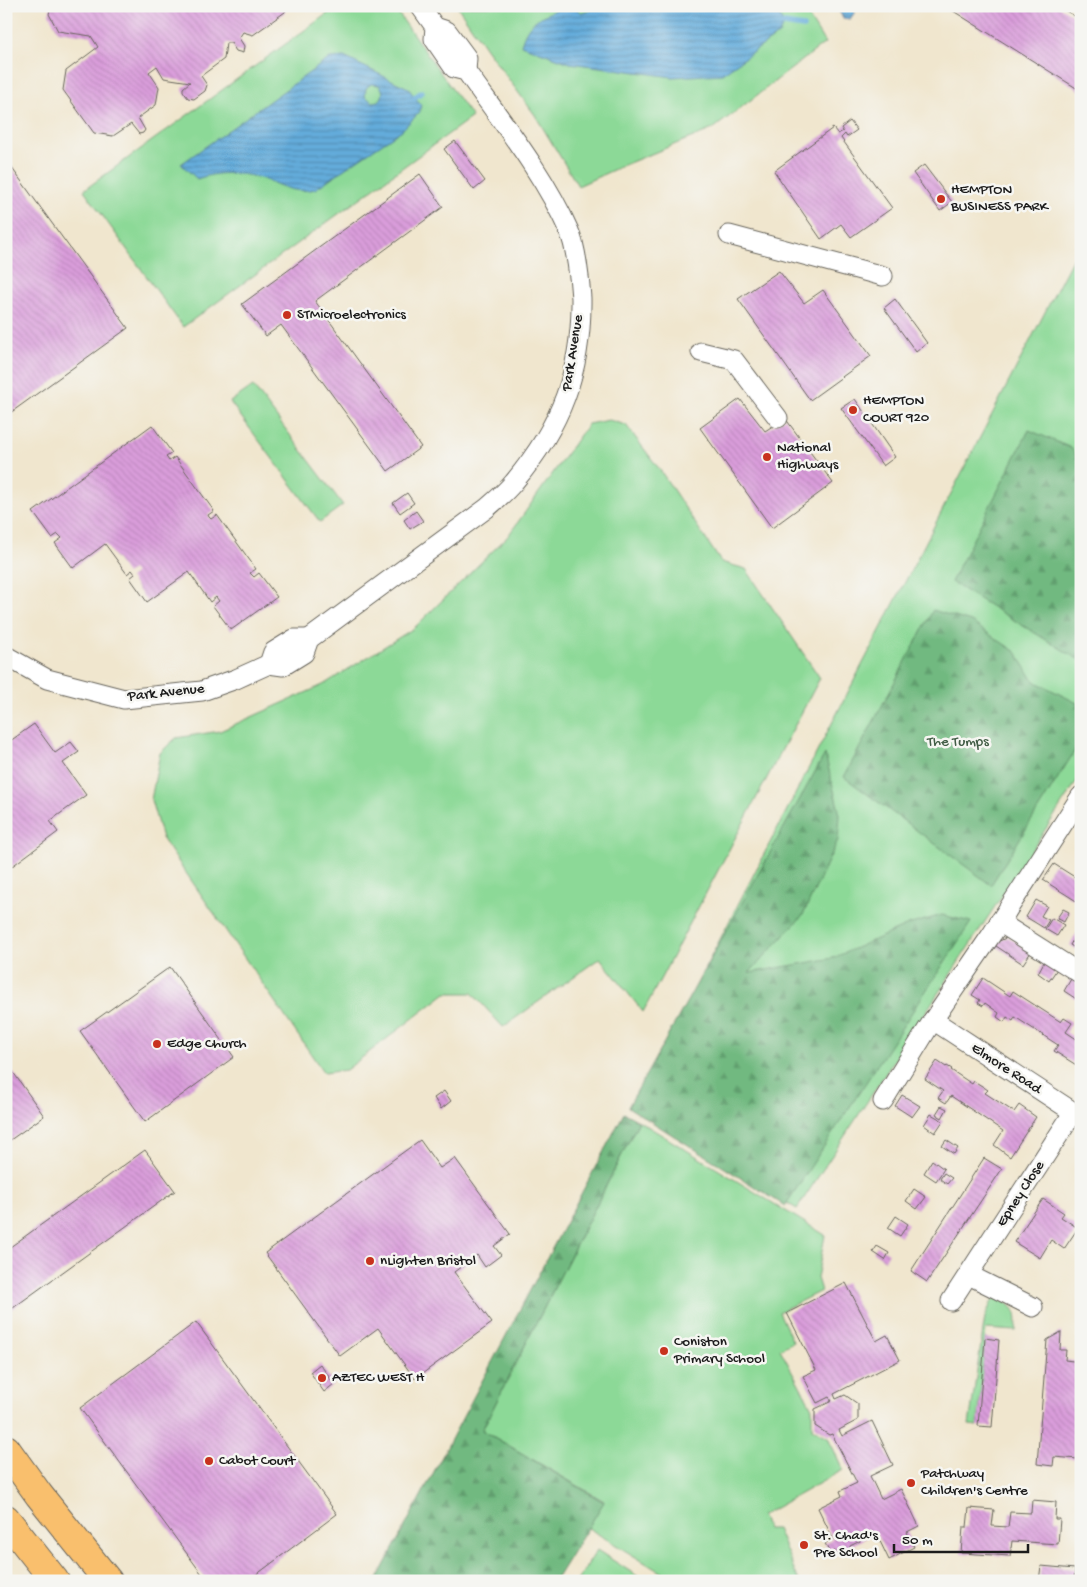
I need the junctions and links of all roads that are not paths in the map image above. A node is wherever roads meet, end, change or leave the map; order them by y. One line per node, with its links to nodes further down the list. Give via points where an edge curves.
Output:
1 (420, 6): 6 (street, Park Avenue, via 435,27 434,39 454,68 466,71 531,162 570,232 580,281 581,322 571,385 556,422 536,454 513,484 486,508 309,639 304,653 283,666 269,664 202,692 124,699 47,679)
2 (729, 235): 3 (street)
3 (883, 276)
4 (701, 352): 5 (street, via 734,360)
5 (778, 418)
6 (6, 656)
7 (1081, 796): 8 (street)
8 (999, 922): 9 (street); 10 (street)
9 (1081, 974)
10 (933, 1020): 11 (street); 12 (street, Elmore Road)
11 (883, 1101)
12 (1077, 1115): 13 (street, Epney Close)
13 (969, 1275): 14 (street, Epney Close); 15 (street)
14 (951, 1301)
15 (1033, 1307)
16 (6, 1449): 19 (highway)
17 (6, 1519): 18 (highway)
18 (55, 1581)
19 (108, 1581)

